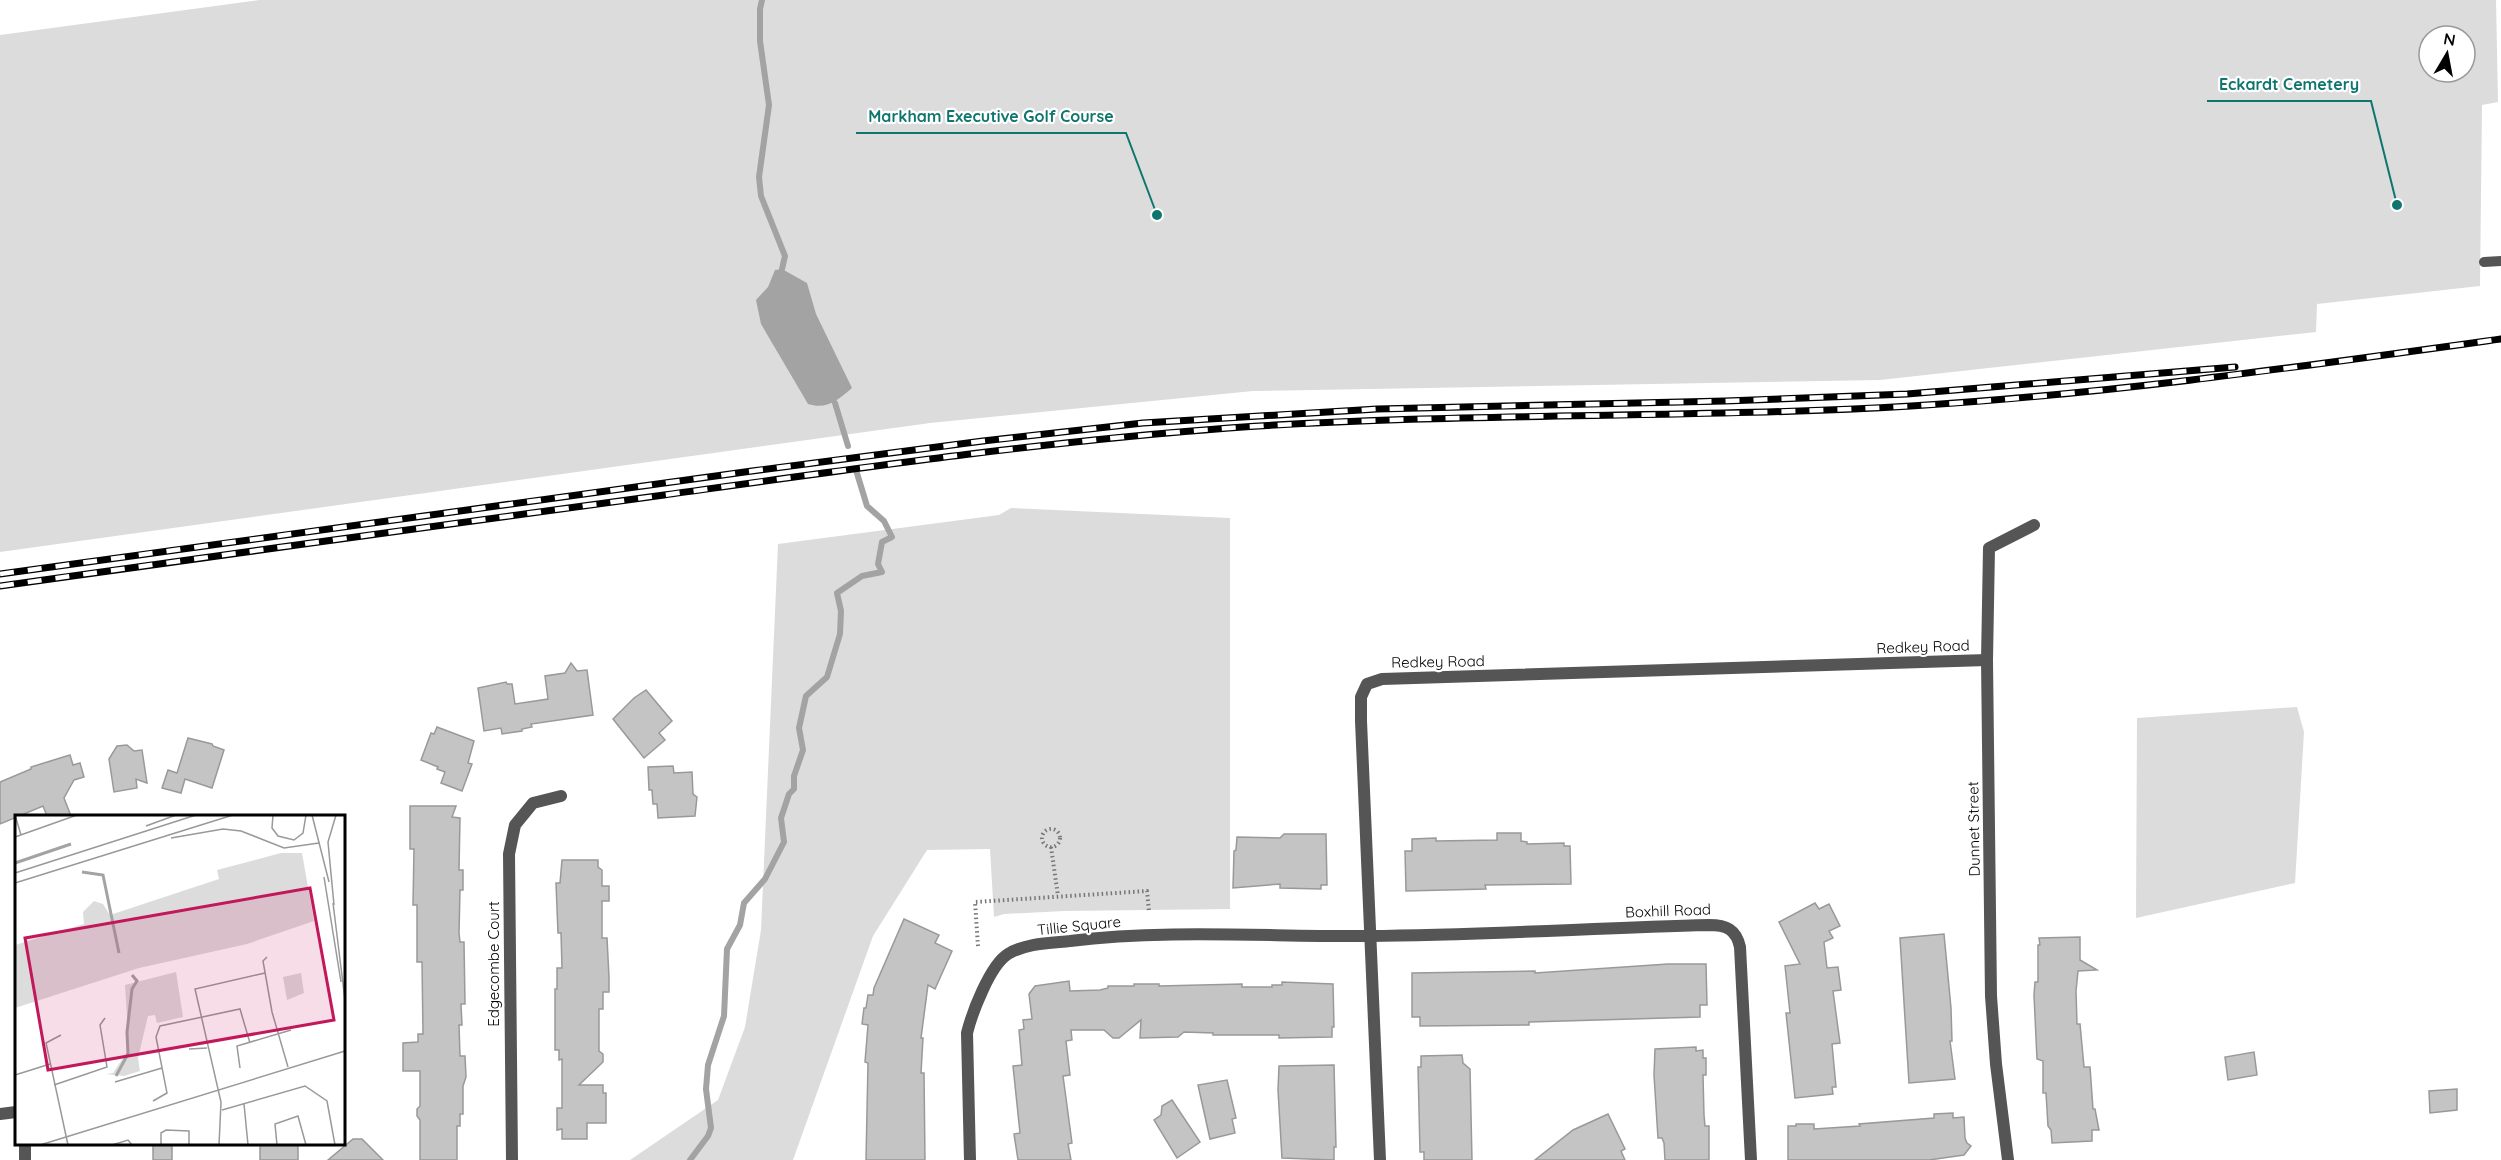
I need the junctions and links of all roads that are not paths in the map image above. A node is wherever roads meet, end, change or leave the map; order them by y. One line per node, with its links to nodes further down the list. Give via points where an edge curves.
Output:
1 (2501, 261): 2 (lane)
2 (2484, 262)
3 (2034, 525): 4 (street, Dunnet Street, via 1989,548)
4 (1987, 660): 6 (street, Redkey Road, via 1382,679 1367,684 1361,697 1361,720); 15 (street, Dunnet Street, via 1991,996)
5 (561, 795): 11 (street, Edgecombe Court, via 533,803 515,825 508,854)
6 (1371, 936): 12 (street, Tillie Square, via 1122,937 1050,943 1006,955 987,983 967,1033); 13 (street, Redkey Road); 14 (street, Boxhill Road, via 1724,925 1734,931 1740,947)
7 (15, 1112): 8 (street)
8 (0, 1114)
9 (25, 1145): 10 (street)
10 (26, 1160)
11 (512, 1160)
12 (970, 1160)
13 (1380, 1160)
14 (1751, 1160)
15 (2008, 1160)

